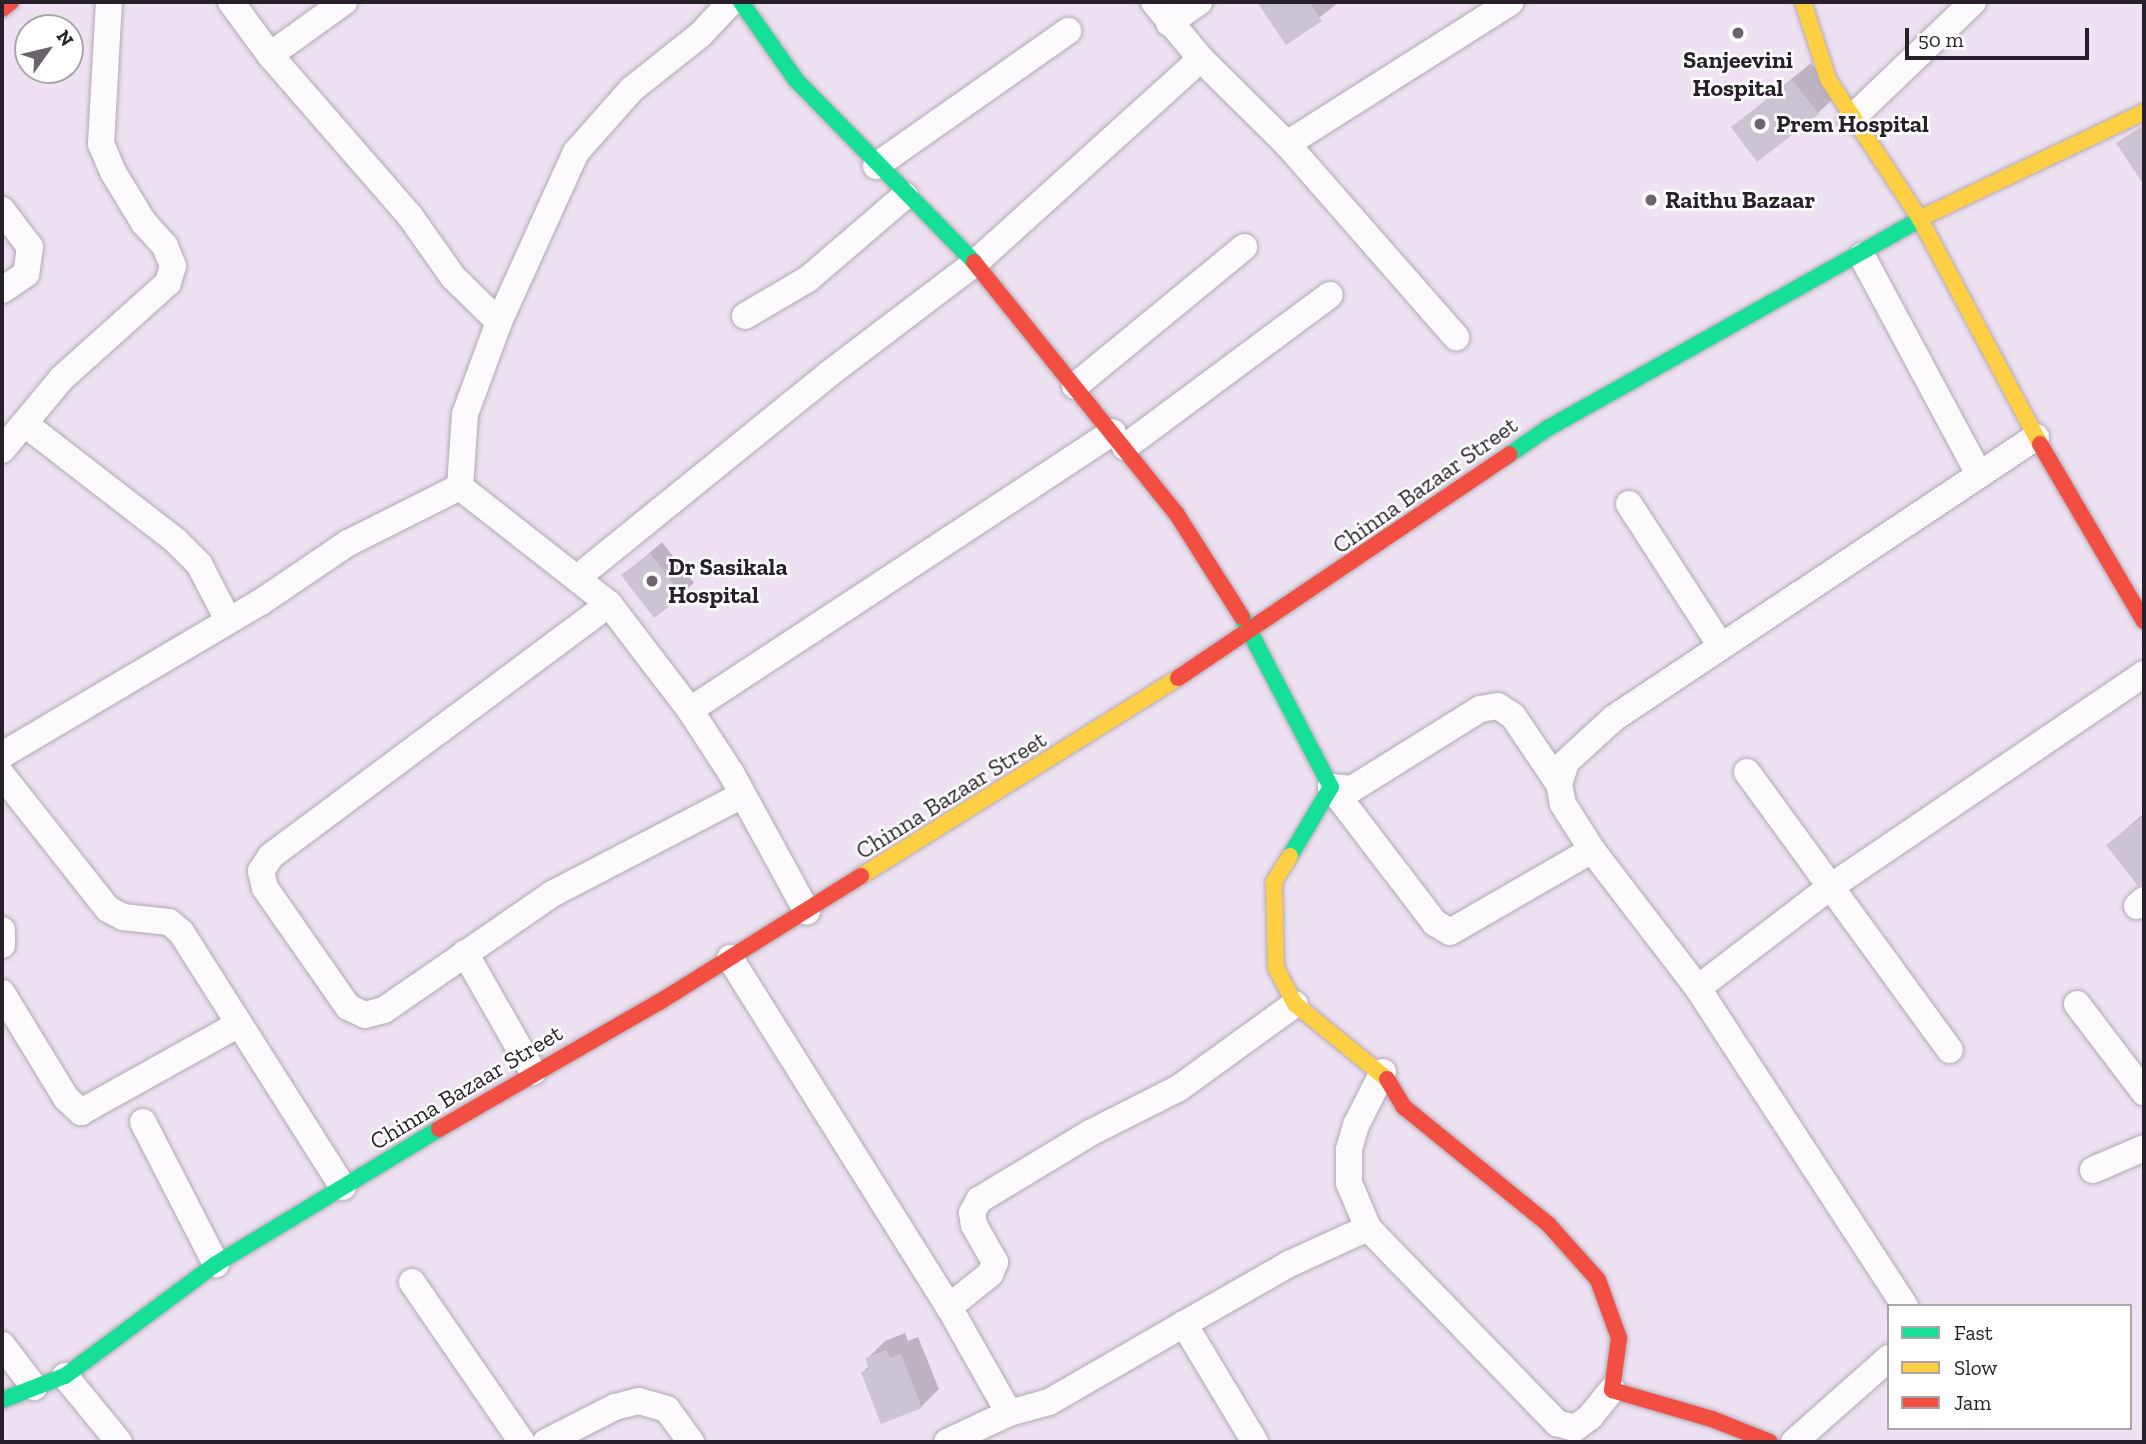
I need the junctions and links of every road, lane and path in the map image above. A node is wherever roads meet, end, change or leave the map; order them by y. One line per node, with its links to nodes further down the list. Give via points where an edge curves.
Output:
1 (11, 2): 11 (street)
2 (108, 2): 32 (street, via 102,144 113,172 165,246 173,266 168,283 62,378)
3 (231, 2): 14 (street)
4 (344, 2): 14 (street)
5 (731, 2): 29 (street, via 700,35 632,89 576,152)
6 (741, 2): 19 (street, via 796,80)
7 (1199, 2): 12 (street)
8 (1511, 2): 18 (street)
9 (1803, 2): 17 (street, via 1828,79)
10 (1973, 2): 17 (street)
11 (2, 9)
12 (1161, 12): 15 (street)
13 (1068, 31): 19 (street)
14 (270, 55): 29 (street, via 410,216 453,277)
15 (1201, 60): 18 (street); 25 (street)
16 (2144, 112): 22 (street, Chinna Bazaar Street)
17 (1851, 119): 22 (street)
18 (1287, 144): 30 (street)
19 (876, 166): 20 (street)
20 (905, 196): 25 (street); 28 (street, via 808,279)
21 (2, 210): 26 (street, via 30,247 26,274)
22 (1920, 219): 24 (street, Chinna Bazaar Street); 33 (street)
23 (1244, 247): 31 (street)
24 (1862, 256): 36 (street); 43 (street, Chinna Bazaar Street, via 1548,428)
25 (975, 263): 31 (street); 39 (street, via 830,373)
26 (2, 290)
27 (1330, 295): 34 (street)
28 (745, 316)
29 (499, 321): 37 (street, via 465,414)
30 (1456, 337)
31 (1075, 386): 34 (street)
32 (24, 424): 35 (street); 41 (street, via 175,540 199,564)
33 (2036, 437): 36 (street); 42 (street)
34 (1119, 439): 43 (street, via 1176,513); 46 (street)
35 (2, 450)
36 (1979, 474): 44 (street)
37 (460, 487): 39 (street); 41 (street, via 348,543)
38 (1629, 504): 44 (street)
39 (577, 578): 40 (street)
40 (609, 604): 46 (street); 58 (street, via 271,856 261,871 265,888 348,1007 365,1015 384,1010)
41 (228, 620): 47 (street)
42 (2144, 621)
43 (1252, 632): 51 (street); 55 (street, Chinna Bazaar Street)
44 (1721, 646): 50 (street, via 1614,718 1566,762)
45 (2144, 674): 54 (street)
46 (690, 710): 52 (street)
47 (2, 755)
48 (1747, 772): 54 (street)
49 (2, 775): 64 (street, via 108,909 123,917 169,922 181,932)
50 (1559, 784): 51 (street, via 1513,716 1498,706 1480,709 1352,789); 53 (street, via 1563,804)
51 (1331, 787): 53 (street, via 1434,923 1450,932); 62 (street, via 1274,882 1276,968)
52 (742, 795): 55 (street); 58 (street, via 552,894)
53 (1592, 850): 60 (street)
54 (1829, 888): 60 (street); 65 (street)
55 (807, 912): 59 (street, Chinna Bazaar Street)
56 (2, 930): 57 (street)
57 (2, 946)
58 (465, 953): 66 (street)
59 (730, 958): 66 (street, Chinna Bazaar Street); 77 (street)
60 (1698, 988): 76 (street)
61 (2, 993): 64 (street, via 65,1098 81,1112)
62 (1295, 1004): 67 (street); 77 (street, via 1179,1088 1090,1133 979,1200 972,1213 974,1225 995,1262 990,1274)
63 (2077, 1004): 68 (street)
64 (239, 1024): 72 (street)
65 (1950, 1050)
66 (533, 1072): 72 (street, Chinna Bazaar Street)
67 (1383, 1072): 73 (street, via 1356,1125 1349,1150 1349,1183); 83 (street, via 1404,1107 1548,1224 1598,1280 1619,1338)
68 (2144, 1092)
69 (143, 1122): 74 (street)
70 (2144, 1148): 71 (street)
71 (2093, 1170)
72 (343, 1187): 74 (street, Chinna Bazaar Street)
73 (1368, 1228): 78 (street, via 1289,1264); 83 (street, via 1557,1423 1574,1427 1590,1417)
74 (216, 1264): 81 (street, Chinna Bazaar Street)
75 (412, 1282): 87 (street)
76 (1904, 1304)
77 (949, 1307): 85 (street)
78 (1184, 1324): 85 (street, via 1049,1402); 91 (street)
79 (2, 1345): 82 (street)
80 (1887, 1360): 93 (street)
81 (65, 1376): 82 (street, Chinna Bazaar Street); 86 (street)
82 (34, 1387): 84 (street, Chinna Bazaar Street)
83 (1612, 1390): 92 (street, via 1712,1419)
84 (2, 1400)
85 (1009, 1413): 90 (street)
86 (119, 1442)
87 (522, 1442)
88 (546, 1442): 89 (street, via 615,1407 639,1401 667,1409)
89 (691, 1442)
90 (947, 1442)
91 (1255, 1442)
92 (1770, 1442)
93 (1794, 1442)

